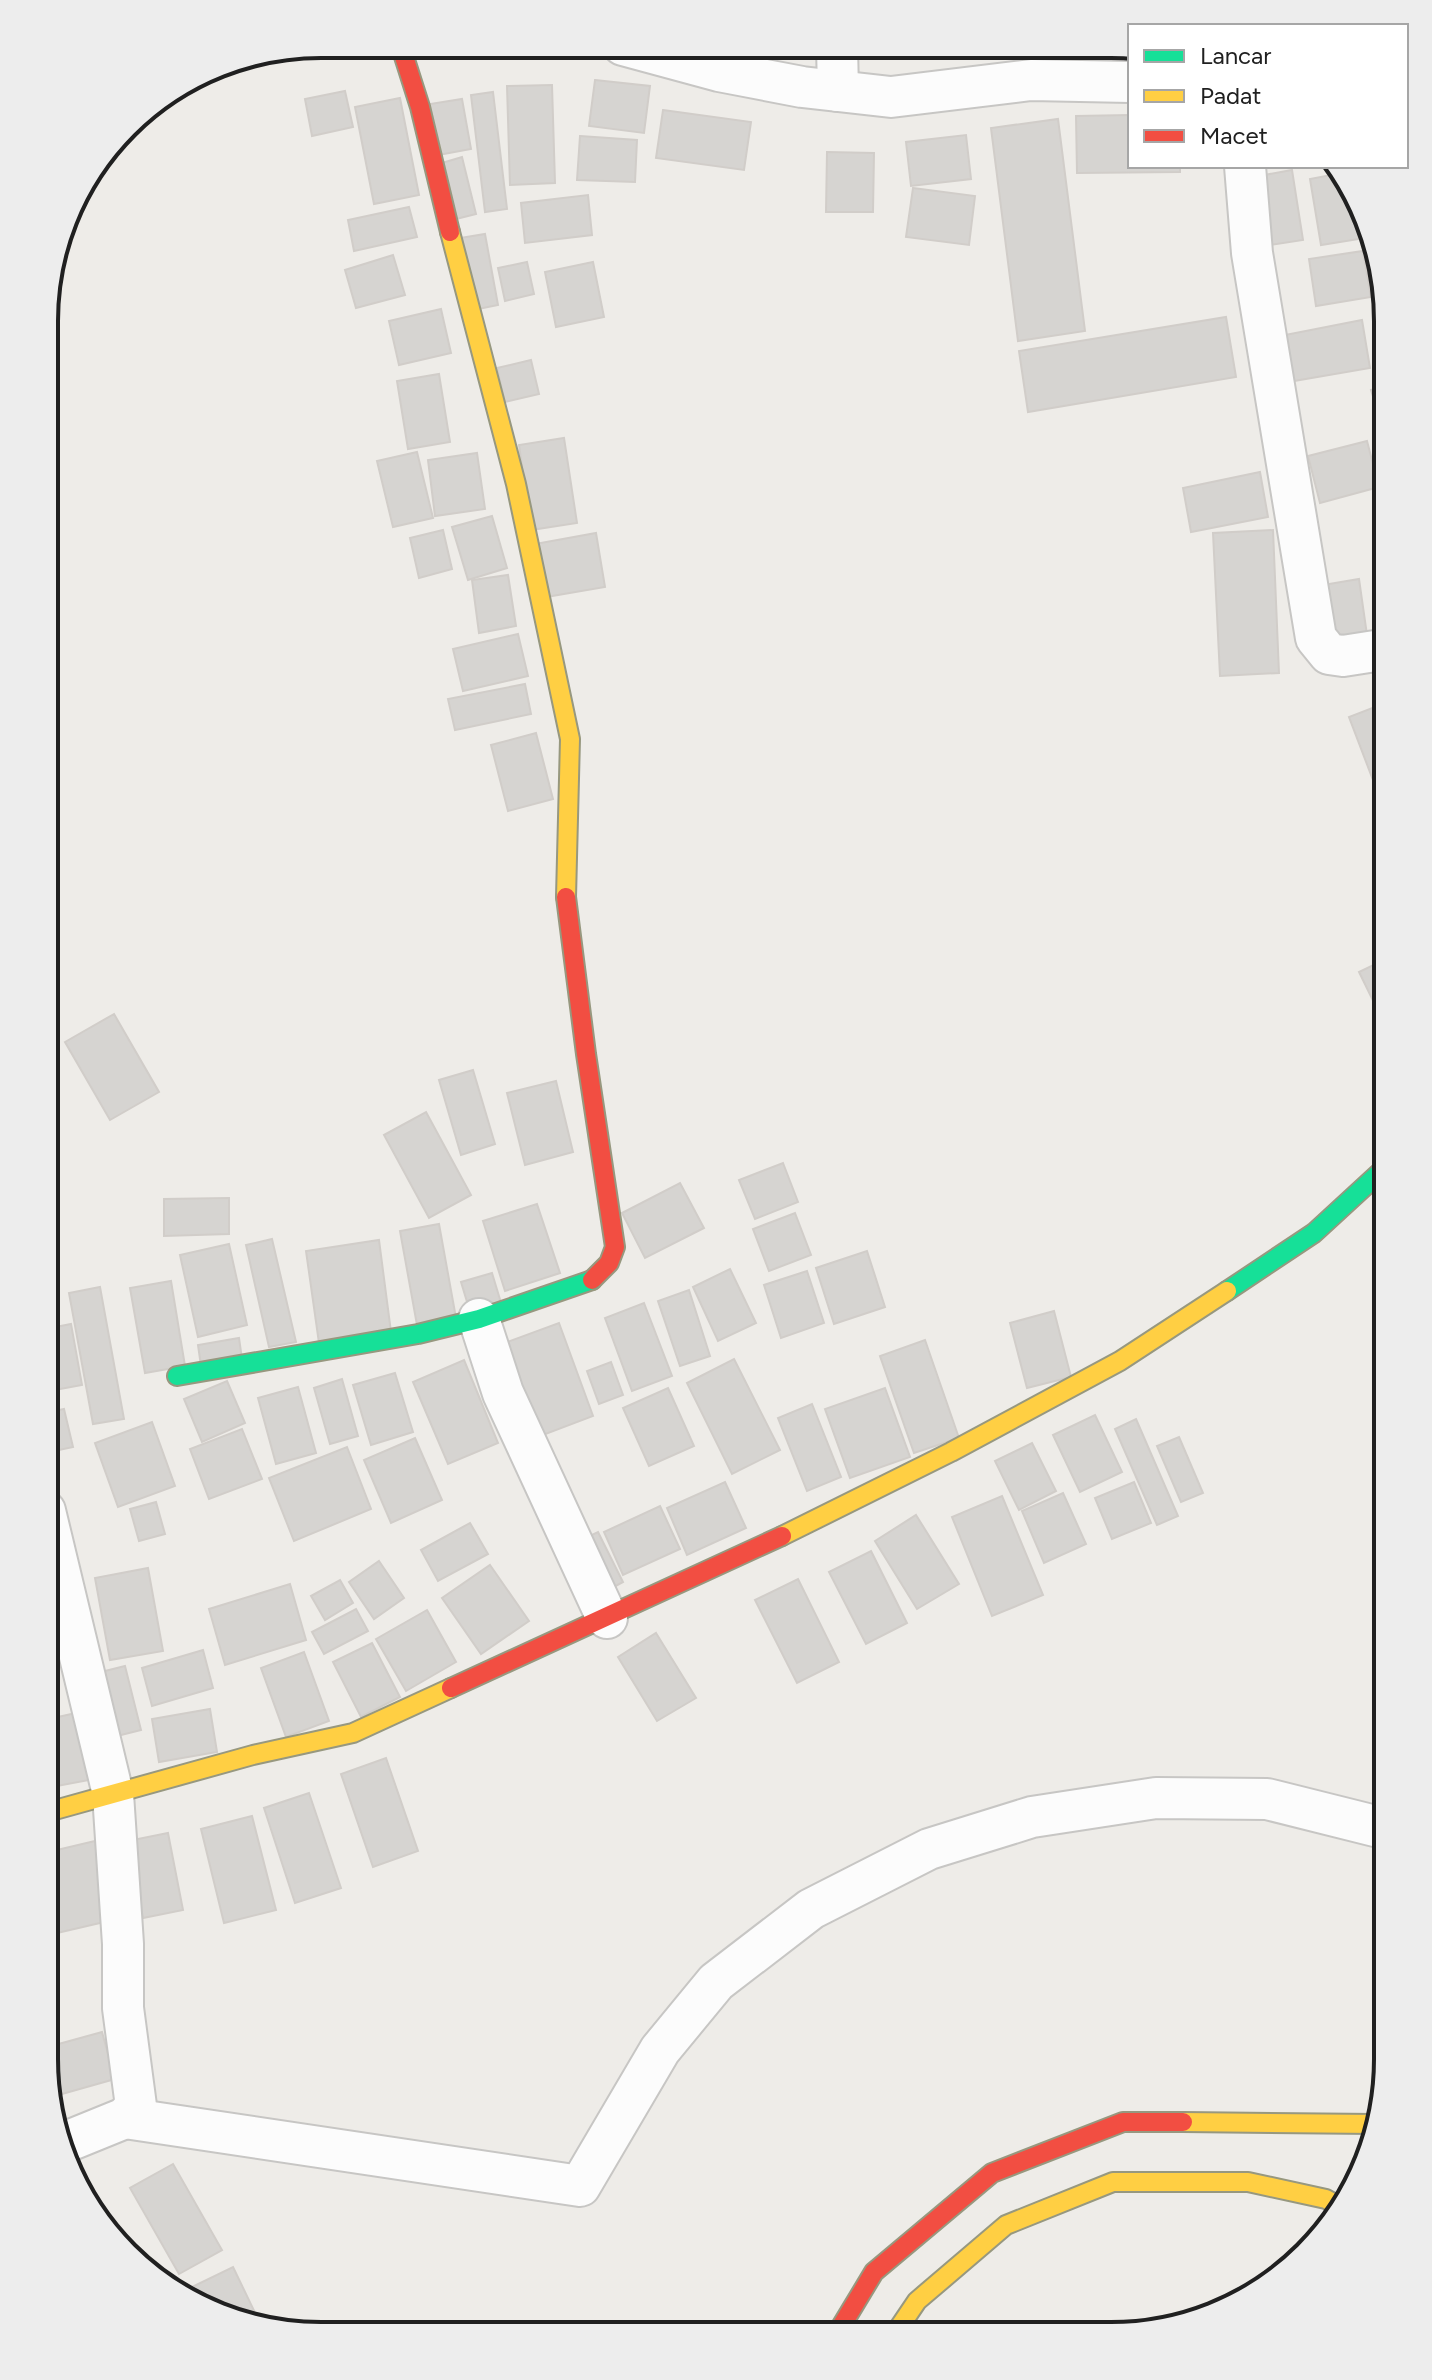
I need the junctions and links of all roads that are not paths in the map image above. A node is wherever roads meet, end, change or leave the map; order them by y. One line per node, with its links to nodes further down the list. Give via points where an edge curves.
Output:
1 (404, 58): 9 (main road, via 516,484 570,739 566,895 615,1247 609,1263 592,1280)
2 (671, 58): 5 (street)
3 (837, 58): 5 (street)
4 (1128, 82): 5 (street, via 1031,80 891,97)
5 (838, 91)
6 (1245, 168): 7 (street, via 1252,253 1316,638 1329,654)
7 (1374, 651)
8 (1374, 1178): 12 (main road, via 1314,1233 1120,1361 823,1517)
9 (479, 1319): 10 (main road); 12 (street, via 503,1393)
10 (177, 1376)
11 (58, 1570): 13 (street)
12 (607, 1618): 13 (main road, via 353,1733)
13 (113, 1794): 14 (main road); 16 (street, via 123,2008 136,2106)
14 (58, 1809)
15 (1373, 1826): 16 (street, via 1267,1799 1156,1798 1032,1817 929,1849 811,1909 716,1982 660,2050 580,2186)
16 (125, 2118): 18 (street)
17 (1365, 2124): 20 (main road, via 1123,2122 992,2173 874,2272)
18 (71, 2140)
19 (1332, 2202): 21 (main road, via 1248,2182 1113,2182 1006,2225 917,2301)
20 (844, 2322)
21 (903, 2322)

